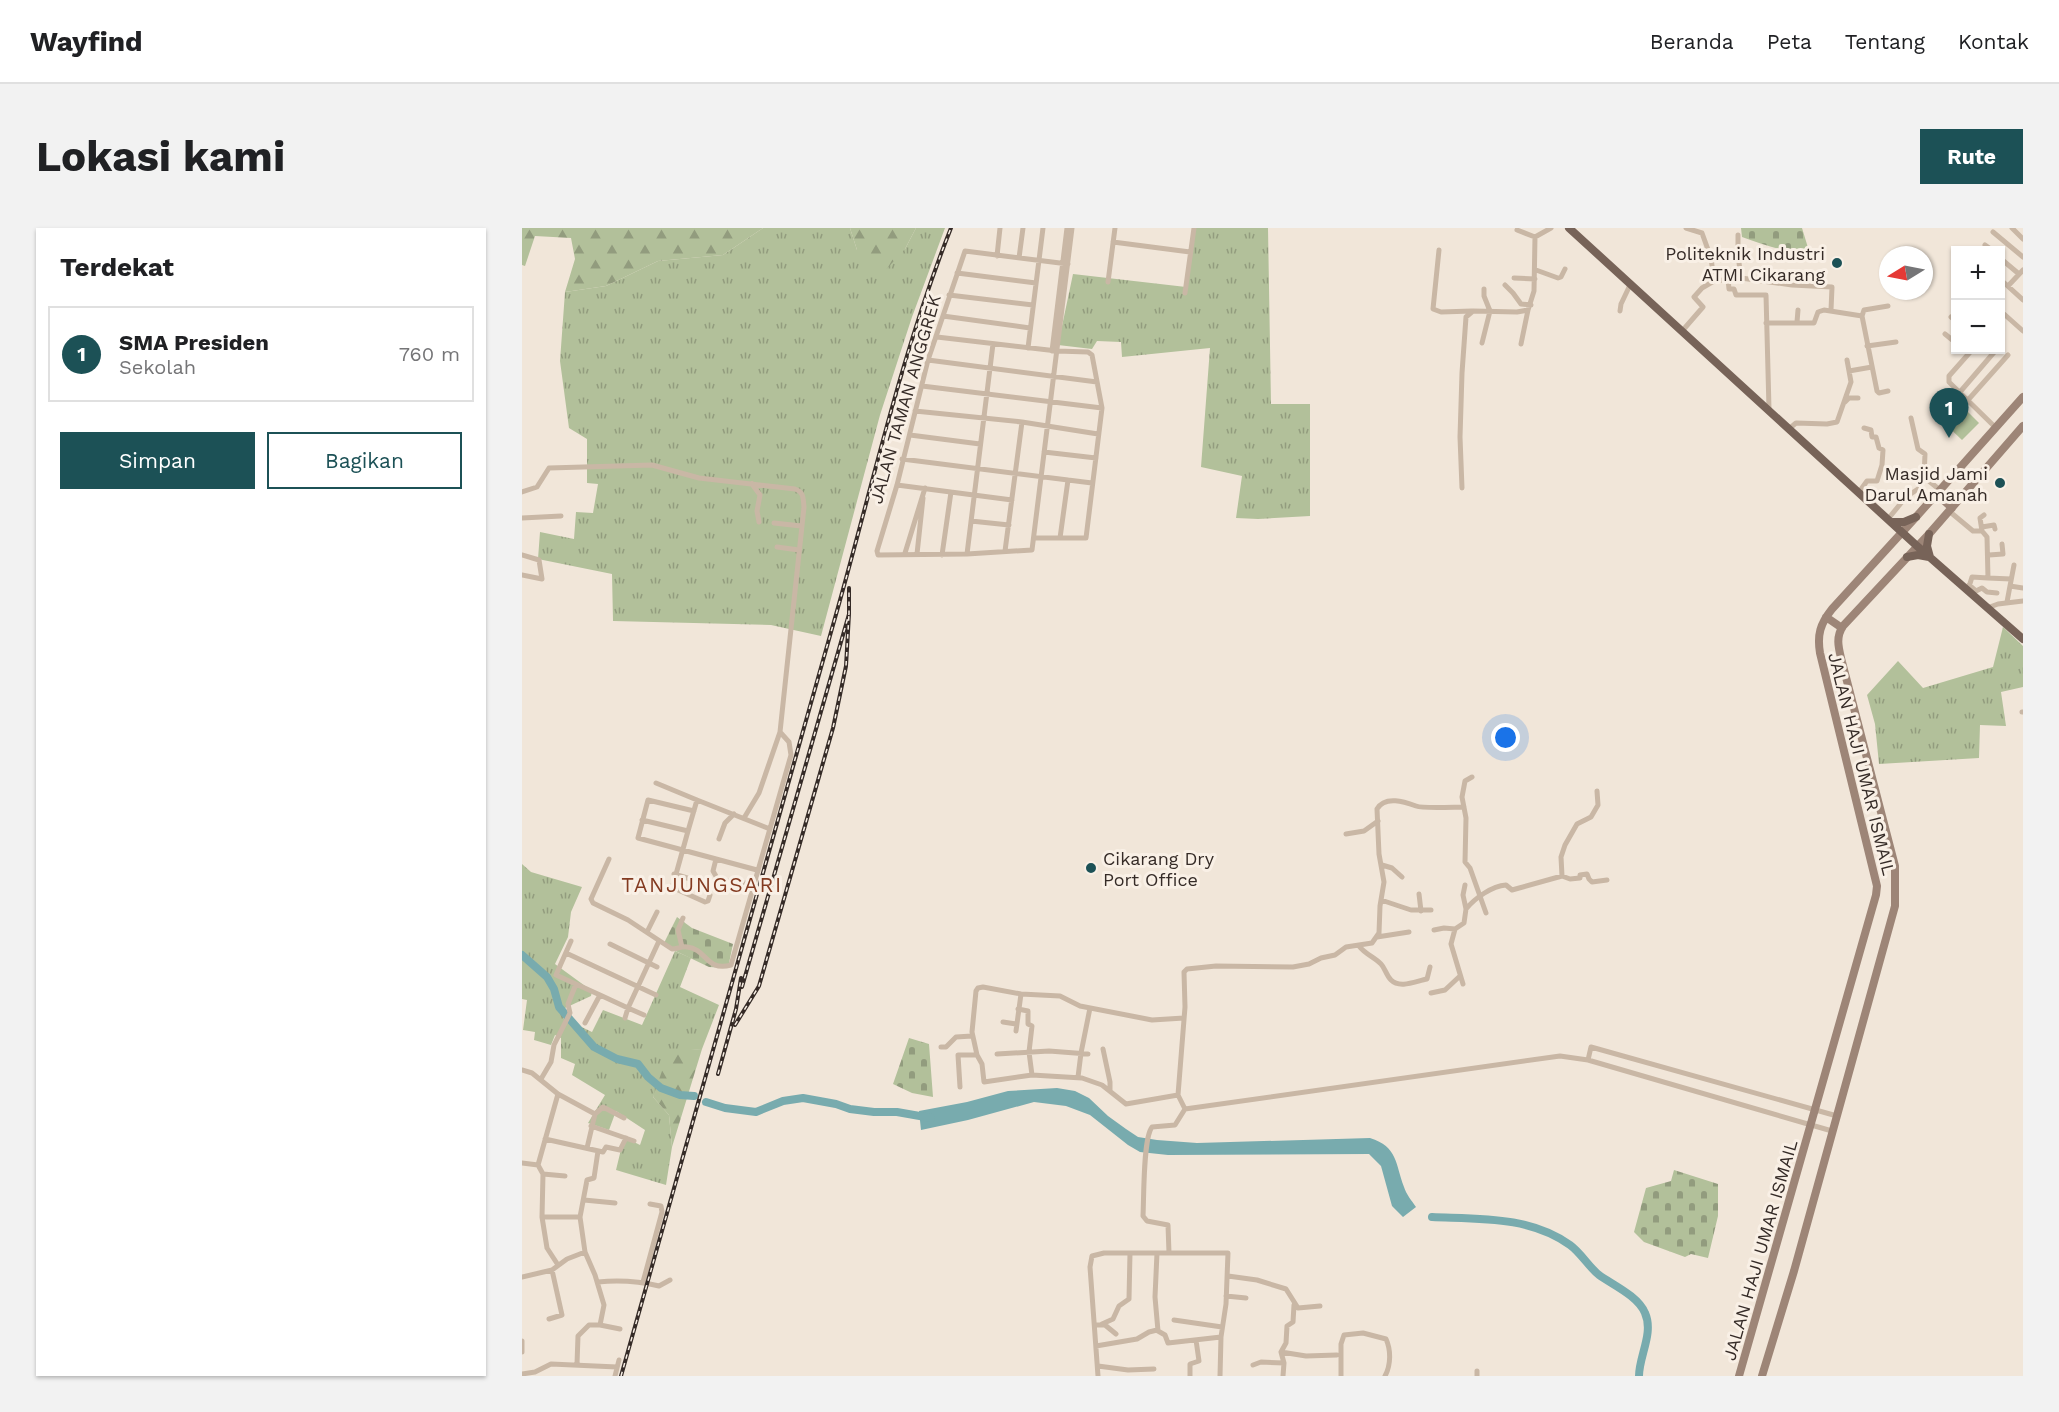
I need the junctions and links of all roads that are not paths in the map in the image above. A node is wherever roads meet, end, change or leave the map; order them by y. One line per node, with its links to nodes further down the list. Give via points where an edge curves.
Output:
1 (1000, 228): 23 (street)
2 (1023, 228): 25 (street)
3 (1043, 228): 28 (street)
4 (1067, 228): 30 (street)
5 (1072, 228): 30 (street)
6 (1115, 228): 18 (street)
7 (1194, 228): 22 (street)
8 (1551, 228): 16 (street)
9 (1569, 228): 13 (main road)
10 (1686, 228): 26 (street, via 1702,233)
11 (2012, 228): 17 (street)
12 (1517, 230): 16 (street)
13 (1580, 232): 42 (main road)
14 (1993, 232): 24 (street)
15 (1738, 235): 36 (street)
16 (1535, 237): 32 (street)
17 (2023, 239)
18 (1113, 242): 22 (street); 40 (street)
19 (1985, 244): 20 (street)
20 (1987, 246)
21 (1439, 250): 55 (street, via 1433,309)
22 (1190, 252): 47 (street)
23 (997, 256): 25 (street); 34 (street, JALAN TAMAN ANGGREK, via 965,251)
24 (2023, 257)
25 (1019, 258): 28 (street)
26 (1711, 258): 27 (street); 39 (street)
27 (1726, 259)
28 (1039, 261): 30 (street); 41 (street)
29 (2005, 261): 33 (street)
30 (1065, 264): 75 (street)
31 (1565, 269): 32 (street, via 1558,278)
32 (1536, 270): 37 (street)
33 (2021, 272): 45 (street)
34 (957, 273): 41 (street); 48 (street, JALAN TAMAN ANGGREK)
35 (1514, 278): 37 (street)
36 (1741, 278): 38 (street); 54 (street, via 1832,287)
37 (1535, 279): 52 (street)
38 (1728, 279): 39 (street); 62 (street, via 1729,289 1734,289 1736,295 1766,296)
39 (1714, 280): 64 (street, via 1694,297 1703,307)
40 (1108, 282)
41 (1036, 283): 50 (street)
42 (1631, 283): 57 (street); 64 (main road)
43 (2005, 283): 45 (street)
44 (1505, 285): 52 (street, via 1521,304)
45 (2008, 286): 49 (street)
46 (1484, 289): 56 (street)
47 (1185, 293)
48 (949, 295): 50 (street); 59 (street, JALAN TAMAN ANGGREK)
49 (2023, 300)
50 (1033, 305): 63 (street)
51 (1888, 306): 60 (street, via 1864,310)
52 (1530, 307): 56 (street, via 1517,312); 72 (street)
53 (1798, 310): 61 (street)
54 (1831, 310): 60 (street); 61 (street, via 1818,312 1814,323)
55 (1473, 311): 56 (street); 120 (street, via 1466,317 1462,373)
56 (1490, 311): 70 (street)
57 (1620, 311)
58 (2005, 315): 65 (street)
59 (943, 316): 63 (street); 67 (street, JALAN TAMAN ANGGREK)
60 (1862, 316): 73 (street)
61 (1797, 322): 62 (street)
62 (1766, 323): 95 (street)
63 (1030, 328): 74 (street)
64 (1683, 330): 95 (main road)
65 (2023, 331)
66 (1945, 334): 68 (street)
67 (937, 337): 71 (street); 79 (street, JALAN TAMAN ANGGREK)
68 (1951, 339)
69 (1896, 342): 73 (street)
70 (1482, 343)
71 (993, 344): 74 (street); 82 (street)
72 (1521, 344)
73 (1867, 346): 81 (street)
74 (1028, 348): 75 (street)
75 (1054, 351): 84 (street); 85 (street, via 1088,352)
76 (1966, 354): 88 (street, via 1949,376 1949,382)
77 (1993, 354): 88 (street)
78 (2008, 355): 92 (street)
79 (928, 360): 82 (street); 86 (street, JALAN TAMAN ANGGREK)
80 (1847, 360): 83 (street)
81 (1872, 368): 83 (street); 87 (street, via 1878,393)
82 (990, 369): 84 (street); 89 (street)
83 (1849, 371): 99 (street, via 1850,385)
84 (1054, 376): 85 (street); 93 (street)
85 (1097, 382): 94 (street)
86 (922, 386): 89 (street); 96 (street, JALAN TAMAN ANGGREK)
87 (1888, 391)
88 (1960, 392): 92 (street)
89 (987, 394): 93 (street); 98 (street)
90 (2023, 397): 105 (main road, JALAN HAJI UMAR ISMAIL)
91 (1858, 398): 99 (street, via 1846,400)
92 (1968, 400): 105 (street)
93 (1051, 402): 94 (street); 101 (street)
94 (1102, 408): 106 (street)
95 (1769, 409): 103 (main road)
96 (915, 411): 98 (street); 107 (street, JALAN TAMAN ANGGREK)
97 (1911, 418): 125 (street, via 1918,449 1925,454 1925,477)
98 (984, 419): 100 (street); 108 (street)
99 (1838, 420): 103 (street, via 1827,424 1796,423)
100 (1022, 422): 101 (street); 113 (street)
101 (1048, 426): 106 (street); 109 (street)
102 (2023, 426): 129 (main road, JALAN HAJI UMAR ISMAIL)
103 (1791, 428): 124 (main road)
104 (1864, 428): 124 (street, via 1876,437 1883,458 1877,481 1867,481)
105 (1995, 428): 125 (main road, JALAN HAJI UMAR ISMAIL)
106 (1098, 434): 110 (street)
107 (910, 435): 108 (street); 111 (street, JALAN TAMAN ANGGREK)
108 (980, 444): 112 (street)
109 (1044, 452): 110 (street); 114 (street)
110 (1095, 458): 116 (street)
111 (902, 459): 112 (street); 118 (street, JALAN TAMAN ANGGREK)
112 (977, 470): 113 (street); 126 (street)
113 (1015, 474): 114 (street); 128 (street)
114 (1041, 477): 115 (street); 144 (street)
115 (1068, 480): 116 (street); 145 (street)
116 (1092, 483): 145 (street, via 1086,538)
117 (752, 484): 122 (street, via 699,478 652,465 555,466 547,470 537,487); 136 (street, via 760,495 756,511); 139 (street, via 800,491)
118 (897, 485): 119 (street); 151 (street, JALAN TAMAN ANGGREK, via 877,551 879,555)
119 (925, 488): 123 (street); 127 (street)
120 (1462, 488)
121 (1918, 489): 135 (street, via 1906,497)
122 (522, 492)
123 (951, 492): 126 (street); 155 (street)
124 (1859, 492): 135 (main road)
125 (1938, 492): 129 (main road); 133 (main road, JALAN HAJI UMAR ISMAIL)
126 (974, 495): 128 (street); 134 (street)
127 (923, 496): 151 (street); 152 (street)
128 (1012, 500): 138 (street)
129 (1950, 509): 140 (street, via 1973,531); 143 (main road, JALAN HAJI UMAR ISMAIL)
130 (1984, 515): 140 (street, via 1980,518)
131 (561, 516): 132 (street)
132 (522, 518)
133 (1916, 518): 135 (main road, via 1904,522); 142 (main road, JALAN HAJI UMAR ISMAIL)
134 (971, 520): 138 (street); 153 (street)
135 (1889, 520): 142 (main road)
136 (759, 522)
137 (774, 523): 139 (street)
138 (1009, 525): 150 (street)
139 (801, 526): 149 (street)
140 (1982, 529): 141 (street, via 1994,525); 156 (street)
141 (1995, 529)
142 (1903, 532): 147 (main road); 170 (main road, JALAN HAJI UMAR ISMAIL)
143 (1929, 534): 147 (main road, JALAN HAJI UMAR ISMAIL); 158 (main road, via 1926,546)
144 (1034, 537): 145 (street); 150 (street, via 1032,550)
145 (1060, 538)
146 (2002, 544): 156 (street, via 2003,554)
147 (1917, 546): 157 (main road, JALAN HAJI UMAR ISMAIL); 158 (main road)
148 (777, 547): 149 (street)
149 (799, 549): 173 (street)
150 (1005, 551): 153 (street)
151 (905, 554): 152 (street)
152 (917, 554): 155 (street)
153 (967, 554): 155 (street)
154 (522, 555): 160 (street, via 539,560 542,579)
155 (942, 555)
156 (1989, 555): 161 (street)
157 (1907, 557): 158 (main road); 171 (main road, JALAN HAJI UMAR ISMAIL)
158 (1930, 557): 163 (main road)
159 (2014, 565): 162 (street)
160 (522, 575)
161 (1987, 578): 162 (street); 163 (street, via 1974,576); 165 (street)
162 (2010, 582): 164 (street); 168 (street)
163 (1968, 588): 165 (street); 169 (main road)
164 (2023, 588)
165 (1985, 590): 166 (street)
166 (1997, 592)
167 (2023, 601): 168 (street)
168 (2007, 602): 169 (street)
169 (1988, 608): 172 (main road)
170 (1826, 616): 171 (main road); 260 (main road, JALAN HAJI UMAR ISMAIL, via 1818,635 1820,653 1877,886)
171 (1842, 628): 262 (main road, JALAN HAJI UMAR ISMAIL, via 1838,641 1895,866 1897,888 1896,906)
172 (2023, 639)
173 (780, 732): 181 (street, via 759,793); 184 (street, via 792,751)
174 (1472, 777): 178 (street, via 1465,780)
175 (656, 783): 177 (street)
176 (1597, 791): 194 (street, via 1598,805 1591,817 1577,824 1565,844)
177 (697, 800): 179 (street); 180 (street)
178 (1464, 807): 183 (street, via 1417,807 1403,801 1387,802 1377,809); 202 (street, via 1465,862)
179 (694, 811): 182 (street, via 648,800); 185 (street)
180 (734, 814): 181 (street); 187 (street, via 725,823)
181 (744, 818): 184 (street)
182 (642, 820): 185 (street); 188 (street, via 638,838)
183 (1378, 821): 186 (street, via 1364,831); 191 (street)
184 (770, 829): 192 (street)
185 (687, 831): 188 (street)
186 (1347, 834)
187 (719, 839)
188 (683, 850): 189 (street); 193 (street)
189 (716, 859): 192 (street); 198 (street, via 713,874 717,878)
190 (609, 860): 212 (street, via 591,900)
191 (1382, 865): 195 (street); 203 (street)
192 (757, 870): 198 (street)
193 (674, 874): 197 (street); 201 (street, via 672,883 676,889 705,902)
194 (1562, 876): 196 (street, via 1580,878 1587,873 1592,882); 202 (street, via 1512,890 1501,885)
195 (1402, 877)
196 (1607, 880)
197 (707, 884)
198 (753, 884): 219 (street, via 731,965 716,966 695,950)
199 (1465, 885): 204 (street)
200 (1419, 894): 206 (street)
201 (710, 895)
202 (1481, 897): 204 (street); 208 (street)
203 (1381, 900): 206 (street); 214 (street)
204 (1466, 905): 210 (street, via 1464,923)
205 (1431, 910): 206 (street)
206 (1421, 911)
207 (657, 912): 212 (street)
208 (1486, 914)
209 (683, 918): 219 (street, via 678,930)
210 (1455, 929): 211 (street); 224 (street, via 1451,944)
211 (1434, 930)
212 (646, 932): 216 (street)
213 (1409, 932): 214 (street)
214 (1377, 937): 218 (street, via 1372,943)
215 (571, 941): 220 (street)
216 (659, 941): 219 (street, via 672,949); 221 (street)
217 (610, 944): 221 (street)
218 (1359, 946): 223 (street, via 1397,984 1427,979); 237 (street, via 1293,967 1187,969)
219 (682, 947)
220 (566, 953): 225 (street, via 556,975); 227 (street)
221 (650, 962): 222 (street); 227 (street)
222 (657, 967)
223 (1430, 967)
224 (1460, 976): 226 (street); 228 (street, via 1445,990)
225 (576, 984): 230 (street); 254 (street, via 568,1004 569,1016)
226 (1463, 984)
227 (638, 987): 231 (street); 232 (street)
228 (1431, 993)
229 (1021, 994): 233 (street, via 1060,996); 234 (street); 242 (street, via 978,988)
230 (600, 995): 232 (street); 239 (street)
231 (656, 995)
232 (628, 1008): 235 (street); 236 (street)
233 (1090, 1008): 237 (street, via 1158,1020); 246 (street)
234 (1018, 1009): 240 (street); 245 (street, via 1029,1012)
235 (644, 1015)
236 (624, 1018)
237 (1184, 1018): 258 (street)
238 (1004, 1022): 240 (street)
239 (585, 1023)
240 (1016, 1024): 241 (street)
241 (1016, 1031)
242 (972, 1036): 243 (street, via 956,1037); 247 (street)
243 (941, 1047)
244 (1102, 1049): 256 (street)
245 (1029, 1052): 246 (street); 248 (street); 252 (street)
246 (1081, 1053): 249 (street); 253 (street)
247 (976, 1054): 252 (street, via 982,1064 984,1082); 255 (street, via 957,1055)
248 (997, 1054)
249 (1088, 1054)
250 (1588, 1060): 259 (street, via 1551,1057); 260 (street, via 1591,1047); 264 (street)
251 (522, 1070): 254 (street)
252 (1032, 1075): 253 (street)
253 (1078, 1077): 256 (street)
254 (541, 1079): 257 (street)
255 (960, 1086)
256 (1110, 1090): 258 (street, via 1126,1104)
257 (558, 1094): 261 (street); 268 (street)
258 (1178, 1095): 259 (street)
259 (1185, 1108): 282 (street, via 1175,1125 1152,1127 1146,1157 1143,1217 1168,1225)
260 (1815, 1110): 262 (street); 264 (main road, JALAN HAJI UMAR ISMAIL)
261 (595, 1114): 263 (street, via 603,1107); 265 (street)
262 (1836, 1116): 266 (main road, JALAN HAJI UMAR ISMAIL)
263 (624, 1118)
264 (1811, 1125): 266 (street); 328 (main road, JALAN HAJI UMAR ISMAIL)
265 (591, 1126): 267 (street); 270 (street)
266 (1833, 1131): 329 (main road, JALAN HAJI UMAR ISMAIL)
267 (626, 1138): 269 (street); 271 (street, via 620,1150 606,1147 603,1152)
268 (545, 1139): 270 (street); 273 (street)
269 (634, 1141)
270 (586, 1149): 271 (street)
271 (598, 1151): 276 (street, via 594,1178 586,1180)
272 (522, 1163): 273 (street)
273 (538, 1165): 274 (street)
274 (543, 1174): 275 (street); 279 (street)
275 (565, 1176)
276 (584, 1200): 277 (street); 280 (street)
277 (615, 1203)
278 (650, 1204): 291 (street, via 661,1206 662,1212)
279 (542, 1216): 280 (street); 285 (street, via 547,1248)
280 (580, 1217): 281 (street)
281 (585, 1252): 285 (street); 290 (street)
282 (1169, 1252): 284 (street); 287 (street, via 1227,1252)
283 (1130, 1253): 284 (street); 299 (street, via 1128,1299 1113,1319); 300 (street, via 1092,1256)
284 (1157, 1253): 303 (street)
285 (558, 1265): 286 (street)
286 (552, 1270): 288 (street); 296 (street, via 562,1315)
287 (1228, 1276): 292 (street); 294 (street, via 1286,1289)
288 (522, 1277)
289 (670, 1280): 291 (street, via 659,1286)
290 (598, 1282): 291 (street); 298 (street, via 604,1307)
291 (643, 1282)
292 (1226, 1296): 293 (street); 301 (street)
293 (1246, 1298)
294 (1294, 1304): 295 (street, via 1303,1309); 310 (street, via 1293,1322 1287,1326)
295 (1320, 1306)
296 (549, 1319)
297 (1174, 1320): 301 (street)
298 (600, 1324): 302 (street); 314 (street, via 590,1324 579,1334)
299 (1102, 1324): 300 (street); 304 (street)
300 (1095, 1325): 308 (street)
301 (1221, 1327): 305 (street)
302 (620, 1329)
303 (1157, 1330): 306 (street, via 1168,1343); 308 (street, via 1137,1339)
304 (1116, 1334)
305 (1221, 1337): 306 (street); 324 (street)
306 (1196, 1340): 323 (street, via 1199,1361 1190,1364)
307 (522, 1341): 309 (street)
308 (1096, 1346): 316 (street)
309 (522, 1352)
310 (1281, 1352): 311 (street); 313 (street)
311 (1337, 1355)
312 (619, 1360): 317 (street)
313 (1284, 1363): 315 (street); 325 (street)
314 (577, 1364): 317 (street); 320 (street, via 551,1364)
315 (1253, 1365)
316 (1098, 1366): 318 (street); 322 (street)
317 (617, 1367): 321 (street)
318 (1154, 1369)
319 (522, 1374): 320 (street)
320 (535, 1374)
321 (615, 1376)
322 (1098, 1376)
323 (1190, 1376)
324 (1220, 1376)
325 (1283, 1376)
326 (1341, 1376): 327 (street, via 1344,1335 1363,1333 1386,1339 1389,1348)
327 (1385, 1376)
328 (1739, 1376)
329 (1762, 1376)

